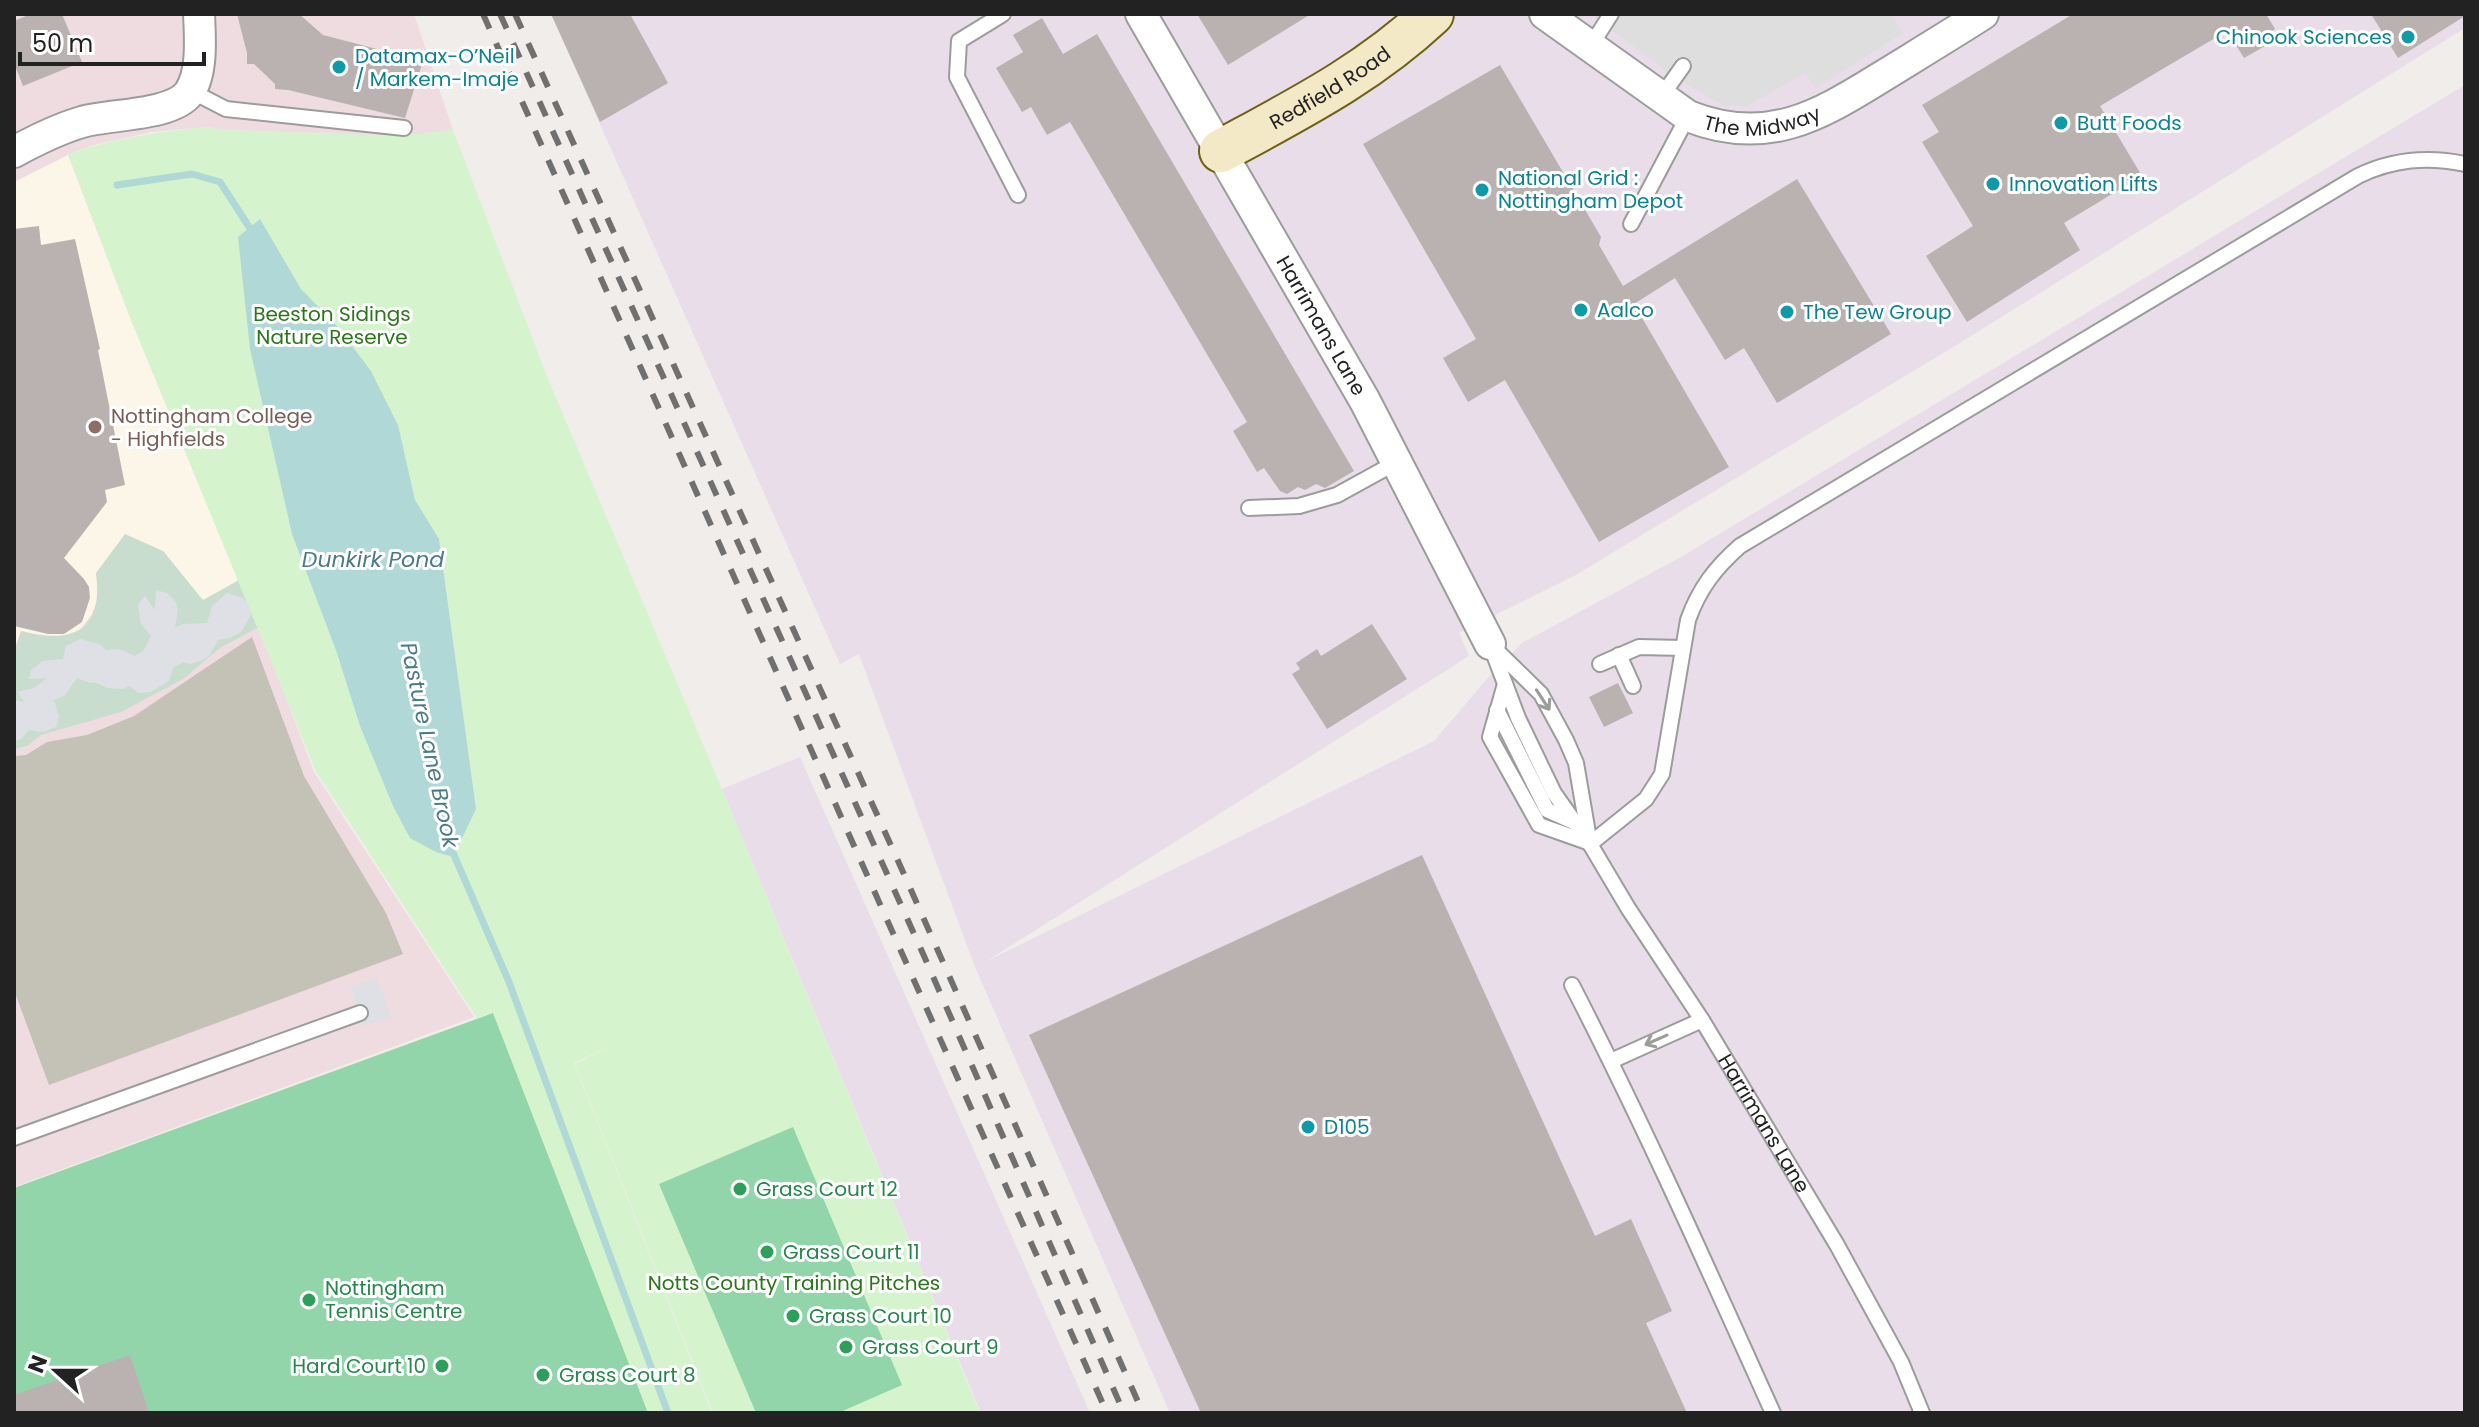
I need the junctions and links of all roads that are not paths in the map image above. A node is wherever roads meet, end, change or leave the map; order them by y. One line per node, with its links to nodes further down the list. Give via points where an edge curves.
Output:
1 (199, 14): 10 (street, via 198,64)
2 (1003, 14): 17 (lane, via 959,41 957,77)
3 (1141, 14): 14 (street, Harrimans Lane)
4 (1432, 14): 14 (street, Redfield Road, via 1359,73)
5 (1545, 14): 8 (street, The Midway)
6 (1611, 14): 8 (lane)
7 (1983, 14): 12 (street, The Midway, via 1829,109 1792,124 1739,130)
8 (1590, 47): 11 (street, The Midway)
9 (1683, 66): 11 (lane)
10 (191, 91): 13 (lane, via 226,109); 15 (street, via 162,108 84,121)
11 (1661, 97): 12 (street, The Midway)
12 (1688, 116): 18 (lane)
13 (404, 128)
14 (1221, 151): 19 (street, Harrimans Lane)
15 (14, 152)
16 (2465, 164): 22 (lane, via 2400,161 2358,176 1740,546 1700,592)
17 (1018, 195)
18 (1631, 224)
19 (1397, 462): 20 (lane, via 1337,495 1299,506); 21 (street, Harrimans Lane)
20 (1249, 508)
21 (1490, 644): 25 (lane, Harrimans Lane); 29 (lane, Harrimans Lane, one-way to 29, via 1541,694 1566,740 1576,763)
22 (1683, 648): 23 (lane, via 1639,647); 29 (lane, via 1662,774 1646,799)
23 (1619, 655): 24 (lane); 26 (lane)
24 (1600, 664)
25 (1505, 684): 27 (lane); 28 (lane, Harrimans Lane, via 1554,793)
26 (1633, 686)
27 (1497, 710): 28 (lane, via 1547,810); 29 (lane, via 1490,737 1539,825)
28 (1575, 822): 29 (lane, Harrimans Lane)
29 (1590, 844): 32 (lane, Harrimans Lane)
30 (1572, 985): 33 (lane)
31 (360, 1013): 34 (lane)
32 (1702, 1020): 33 (lane, one-way to 33); 36 (lane, Harrimans Lane, via 1837,1245 1901,1362)
33 (1611, 1061): 35 (lane)
34 (14, 1138)
35 (1773, 1413)
36 (1922, 1413)

